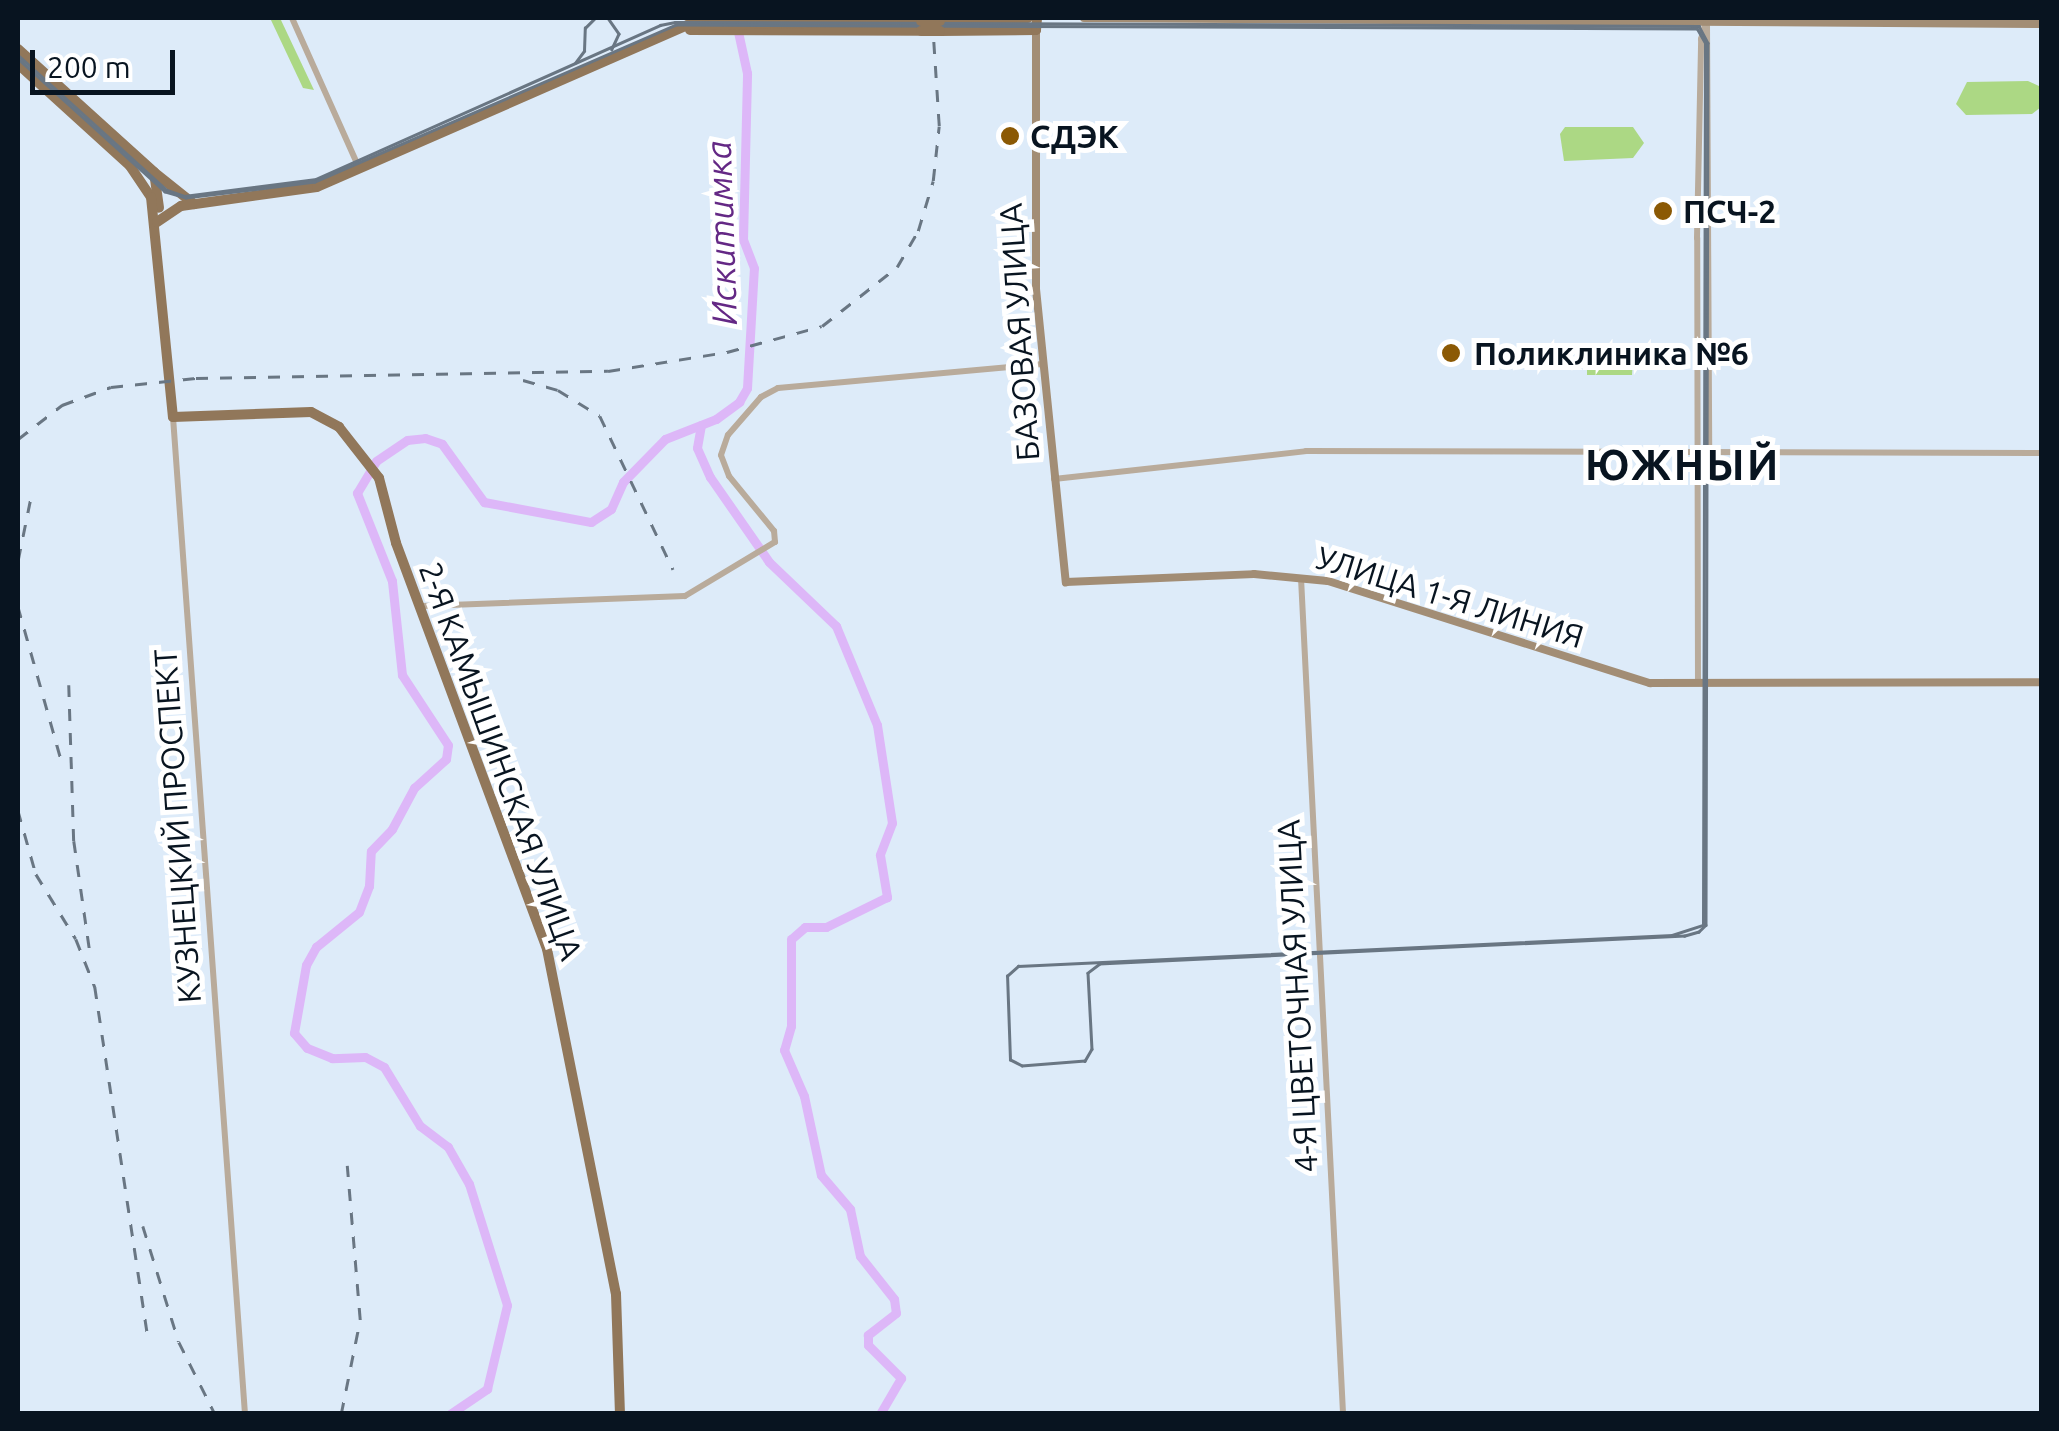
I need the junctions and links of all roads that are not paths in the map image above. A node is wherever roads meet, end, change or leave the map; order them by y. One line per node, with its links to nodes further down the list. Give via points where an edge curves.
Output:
1 (292, 18): 11 (street)
2 (1028, 18): 7 (main road)
3 (1084, 18): 4 (main road)
4 (1707, 19): 6 (main road); 19 (street, via 1700,58); 20 (street)
5 (1036, 24): 7 (main road); 16 (main road, БАЗОВАЯ УЛИЦА)
6 (2042, 24)
7 (940, 26): 11 (main road, bridge, via 669,33)
8 (18, 49): 12 (main road)
9 (18, 64): 10 (main road, КУЗНЕЦКИЙ ПРОСПЕКТ)
10 (130, 166): 13 (main road); 15 (main road, КУЗНЕЦКИЙ ПРОСПЕКТ, via 147,189)
11 (359, 168): 14 (main road, via 300,191)
12 (154, 172): 13 (main road, КУЗНЕЦКИЙ ПРОСПЕКТ); 14 (main road)
13 (158, 189): 14 (main road); 15 (main road, КУЗНЕЦКИЙ ПРОСПЕКТ)
14 (192, 204): 15 (main road)
15 (158, 225): 17 (main road, КУЗНЕЦКИЙ ПРОСПЕКТ)
16 (1040, 364): 21 (main road, БАЗОВАЯ УЛИЦА); 24 (street, via 778,388 761,398 728,435 721,455 729,476 774,531 769,549 671,600)
17 (172, 418): 24 (main road, 2-Я КАМЫШИНСКАЯ УЛИЦА, via 311,412 339,427 379,478 396,544); 27 (street, КУЗНЕЦКИЙ ПРОСПЕКТ)
18 (2042, 453): 20 (street)
19 (1698, 455): 20 (street); 21 (street, via 1306,451); 26 (street)
20 (1709, 455)
21 (1054, 479): 23 (main road, БАЗОВАЯ УЛИЦА)
22 (1301, 576): 23 (main road, УЛИЦА 1-Я ЛИНИЯ); 26 (main road, УЛИЦА 1-Я ЛИНИЯ, via 1622,676); 29 (street, 4-Я ЦВЕТОЧНАЯ УЛИЦА)
23 (1066, 582)
24 (423, 606): 28 (main road, 2-Я КАМЫШИНСКАЯ УЛИЦА, via 547,949 616,1294)
25 (2042, 682): 26 (main road, УЛИЦА 1-Я ЛИНИЯ)
26 (1698, 683)
27 (245, 1414)
28 (620, 1414)
29 (1344, 1414)

